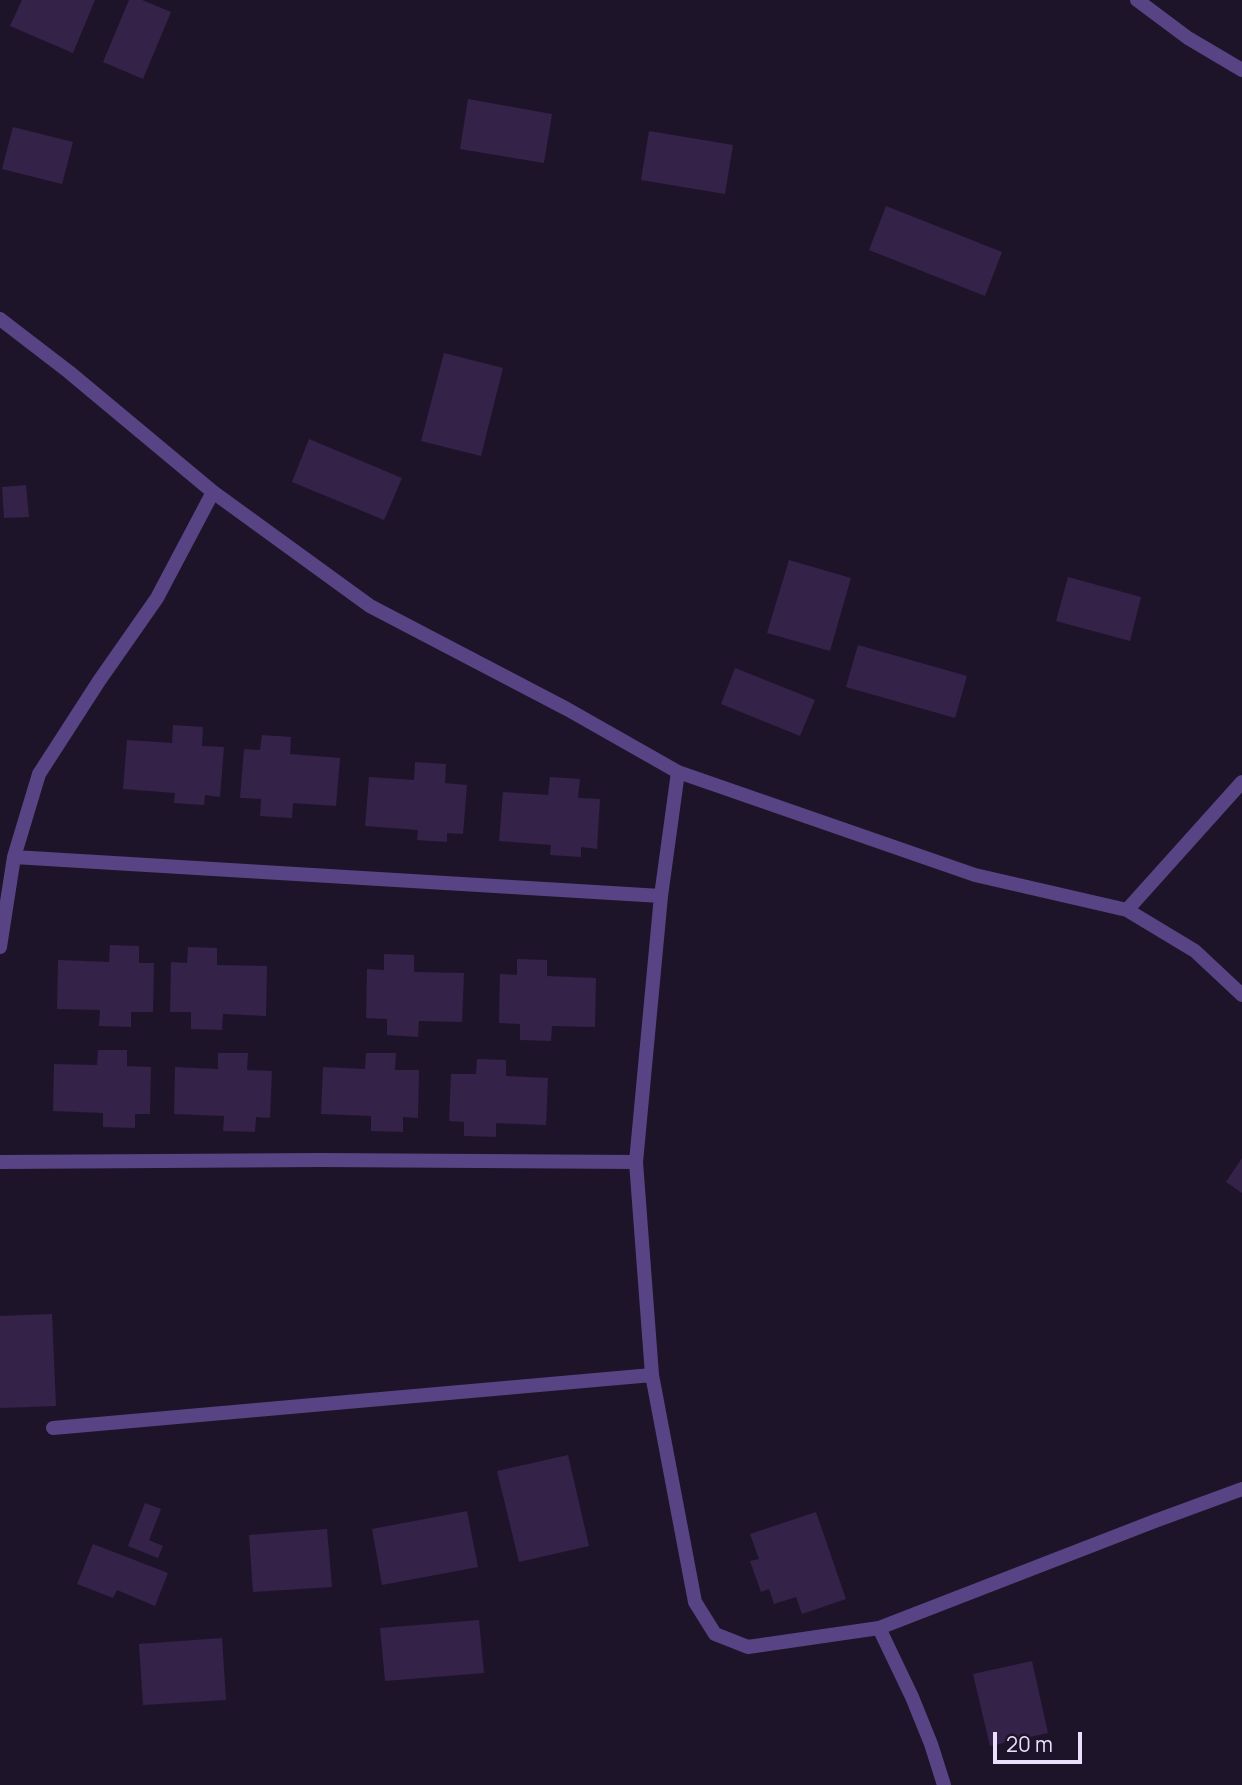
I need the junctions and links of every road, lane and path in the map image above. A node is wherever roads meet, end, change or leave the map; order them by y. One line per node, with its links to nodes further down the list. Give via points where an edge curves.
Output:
1 (1137, 0): 2 (street)
2 (1242, 70)
3 (0, 319): 4 (street)
4 (213, 492): 5 (street, via 370,606); 7 (street, via 157,598 39,774)
5 (678, 772): 8 (street); 9 (street, via 975,875)
6 (1242, 782): 9 (street)
7 (14, 857): 8 (street); 10 (street)
8 (661, 896): 13 (street)
9 (1127, 910): 11 (street, via 1195,951)
10 (0, 947)
11 (1242, 995)
12 (0, 1162): 13 (street)
13 (636, 1162): 14 (street)
14 (652, 1375): 15 (street); 17 (street, via 695,1602 715,1634 748,1647)
15 (53, 1429)
16 (1242, 1489): 17 (street)
17 (879, 1628): 18 (street, via 912,1697)
18 (944, 1785)

